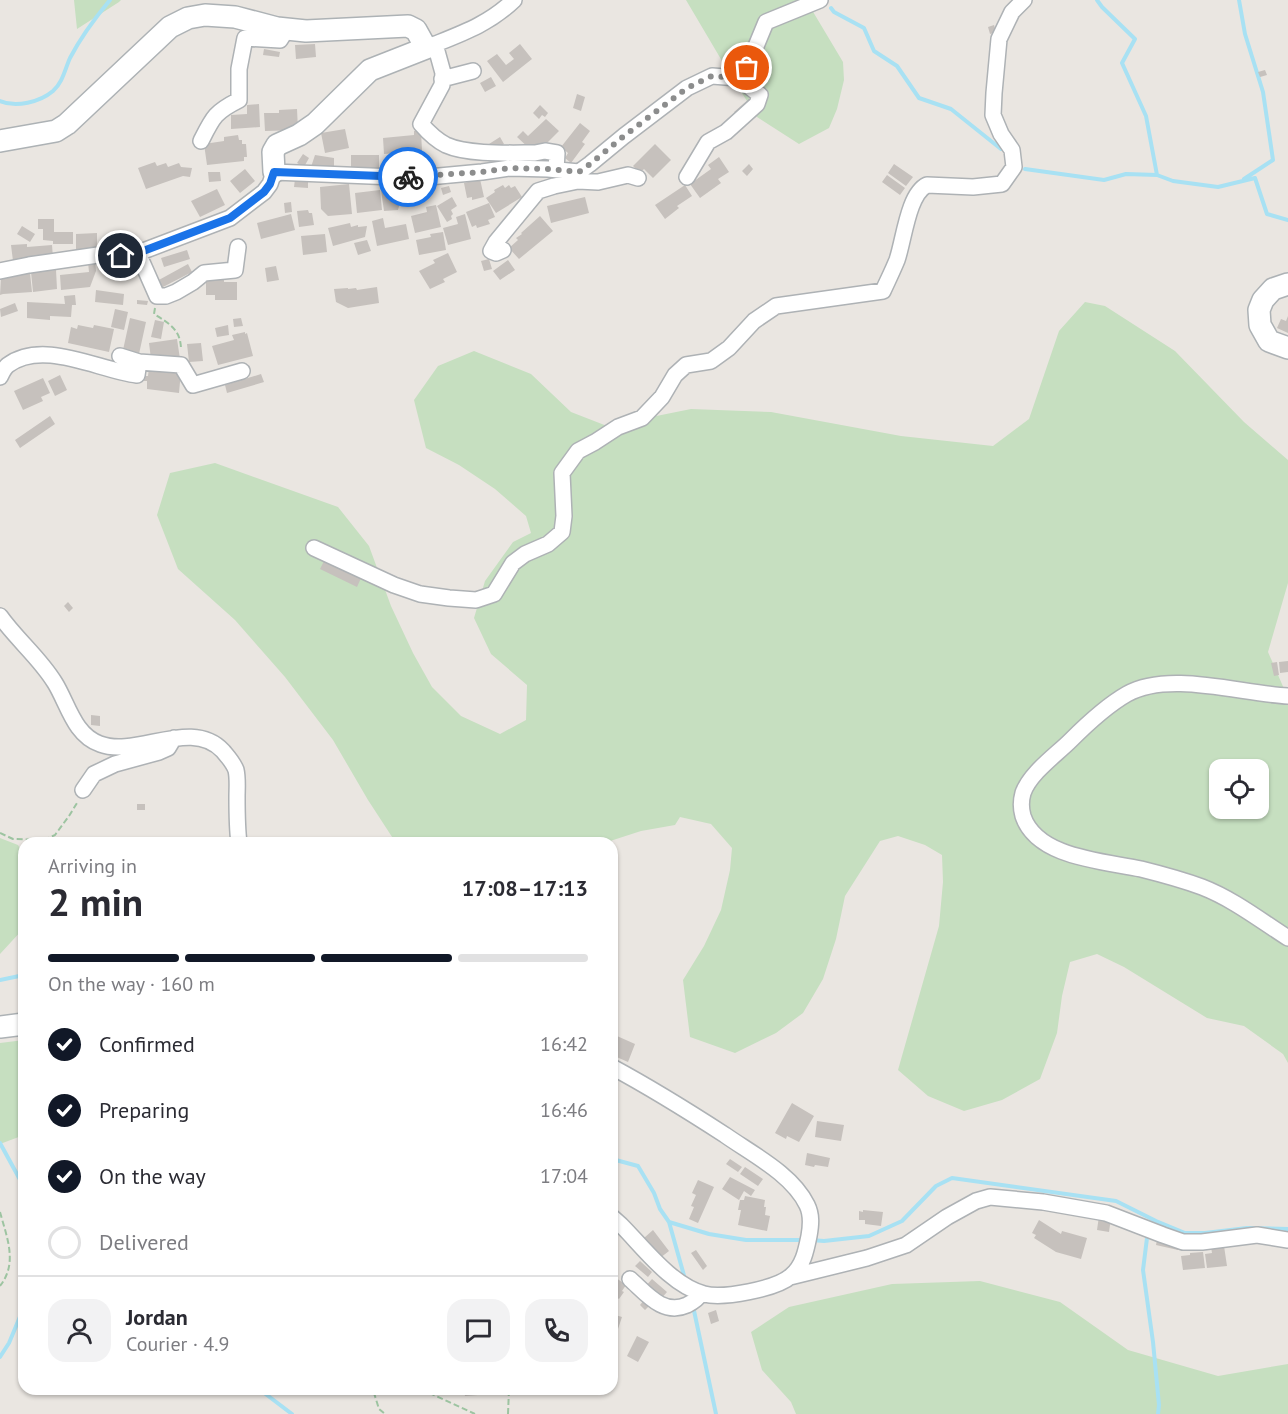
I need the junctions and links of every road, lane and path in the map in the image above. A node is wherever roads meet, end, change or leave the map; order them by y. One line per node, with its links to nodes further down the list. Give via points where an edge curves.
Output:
1 (514, 0): 7 (street, via 481,25)
2 (820, 0): 9 (street, via 766,22 747,68)
3 (1024, 0): 30 (street, via 1012,12 999,39 993,115 1012,150 1014,167 1002,184 921,188 883,291 776,306 711,361 686,365 642,418 578,451 562,473 562,531 548,544 513,563 494,594 476,600 420,594)
4 (1030, 0): 5 (street)
5 (1036, 0)
6 (287, 29): 7 (street, via 408,26); 11 (street, via 235,17 188,18 170,27 67,124 56,131); 12 (street, via 280,40 245,38 239,100 223,108)
7 (431, 46): 10 (street); 14 (street, via 370,70 315,124 277,145 273,152)
8 (473, 71): 10 (street)
9 (738, 78): 15 (street, via 712,76 687,88); 16 (street, via 760,95 757,104 726,132 708,142)
10 (442, 79): 13 (street, via 421,124 432,135 463,150 557,153)
11 (0, 141)
12 (201, 141)
13 (556, 170): 14 (street, via 510,168 418,178); 15 (street)
14 (274, 172): 20 (street, via 264,192 230,218)
15 (578, 177): 17 (street, via 598,182 628,175); 19 (street, via 538,191 491,250)
16 (687, 177)
17 (638, 178)
18 (238, 247): 23 (street, via 235,270 204,273 176,292)
19 (503, 250)
20 (138, 253): 21 (street, via 98,255); 23 (street)
21 (0, 271)
22 (1288, 284): 24 (street, via 1273,289 1259,310 1260,325 1269,341)
23 (157, 296): 27 (path, via 154,314 177,332)
24 (1288, 348)
25 (120, 356): 26 (street)
26 (139, 362): 27 (street); 29 (street, via 137,375 83,361 26,356 6,366)
27 (182, 365): 28 (street, via 194,385)
28 (242, 370)
29 (0, 377)
30 (315, 548)
31 (0, 616): 33 (street, via 49,673 75,723 87,736 111,747)
32 (1288, 696): 39 (street, via 1164,684 1128,693 1092,719 1032,777 1023,794 1022,810 1026,824 1036,836 1054,848 1202,887)
33 (174, 738): 34 (street, via 168,748 94,774); 37 (street, via 207,739 218,745 232,762 236,772)
34 (83, 790): 36 (path, via 69,816)
35 (0, 833): 38 (path)
36 (51, 837)
37 (238, 837)
38 (18, 839)
39 (1288, 938)
40 (18, 1025): 41 (street)
41 (0, 1027)
42 (618, 1070): 46 (street, via 662,1094 770,1165 792,1184 810,1210 811,1223 806,1253)
43 (0, 1212): 48 (path, via 10,1252 8,1276)
44 (618, 1222): 49 (street)
45 (1288, 1240): 46 (street, via 1257,1235 1183,1242 1106,1213 990,1197 947,1217 906,1245)
46 (790, 1277): 49 (street, via 753,1291)
47 (630, 1279): 49 (street, via 659,1305 669,1308 678,1308)
48 (0, 1286)
49 (695, 1298)
50 (375, 1395): 53 (path)
51 (434, 1395): 54 (path)
52 (508, 1395): 55 (path)
53 (385, 1414)
54 (475, 1414)
55 (508, 1414)

